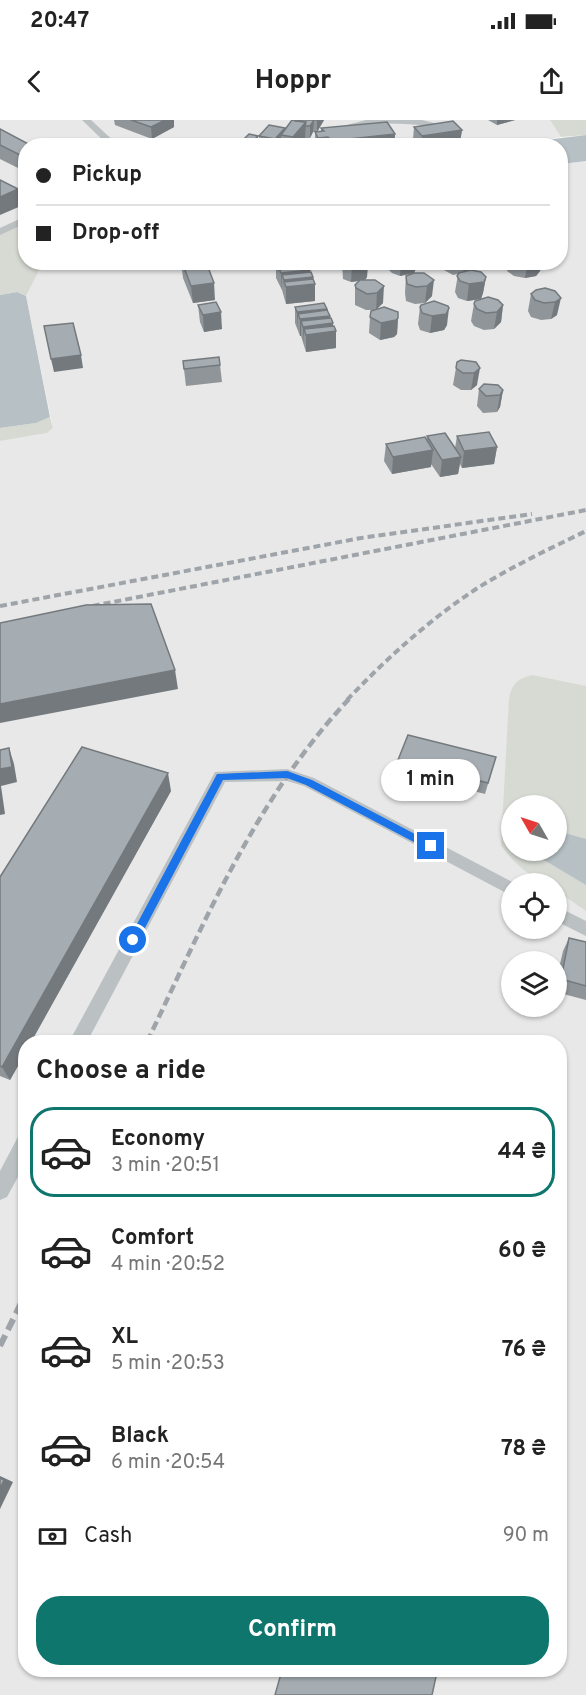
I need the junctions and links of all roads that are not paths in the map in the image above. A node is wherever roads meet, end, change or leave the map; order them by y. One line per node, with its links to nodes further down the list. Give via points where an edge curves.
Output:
1 (86, 120): 4 (lane)
2 (377, 120): 3 (lane); 5 (lane, via 342,129)
3 (430, 123)
4 (106, 138)
5 (328, 138)
6 (18, 223): 7 (lane)
7 (0, 232)
8 (501, 883): 11 (lane, via 309,782 287,775 220,776)
9 (567, 919): 10 (lane)
10 (586, 929)
11 (82, 1035)
12 (18, 1157): 13 (lane)
13 (0, 1190)

